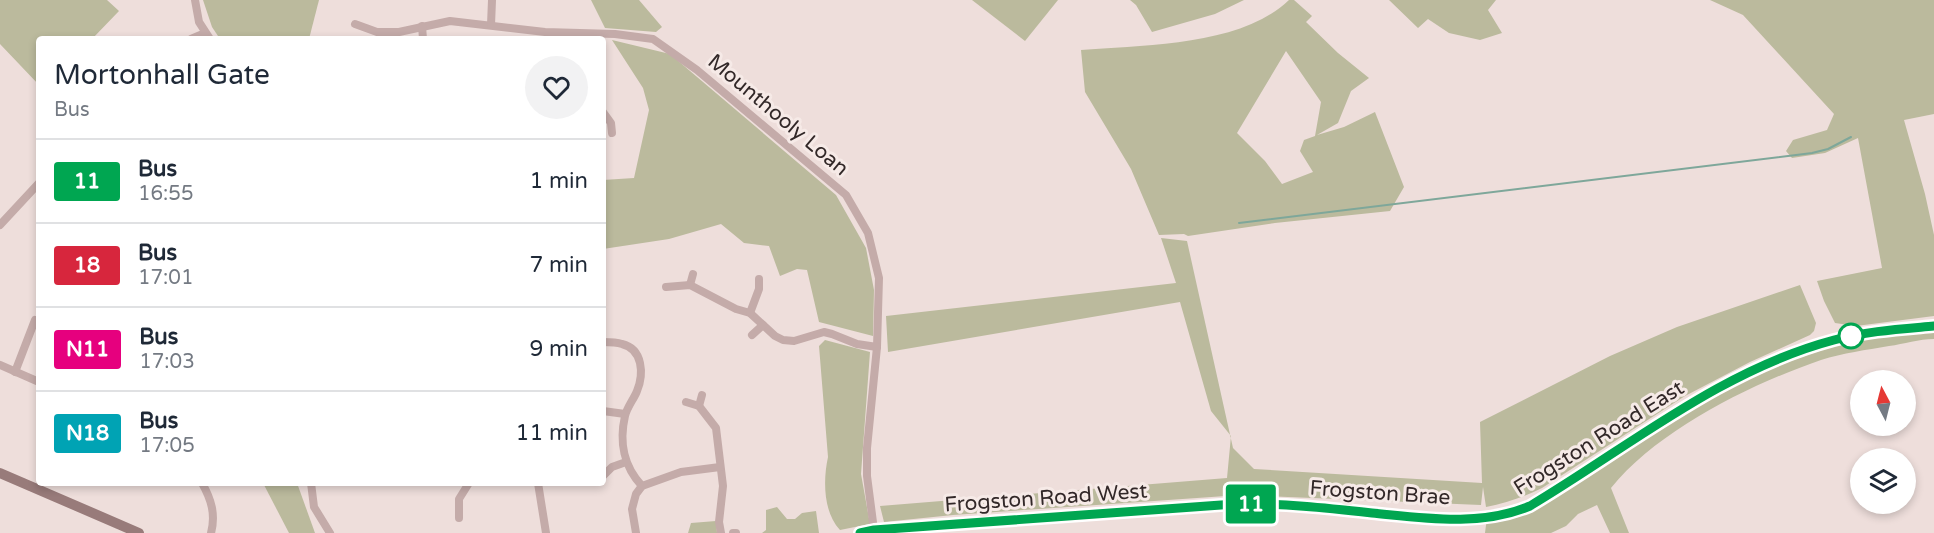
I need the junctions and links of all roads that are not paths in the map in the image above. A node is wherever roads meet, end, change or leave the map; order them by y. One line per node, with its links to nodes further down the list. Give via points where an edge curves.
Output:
1 (195, 0): 6 (street, via 199,22)
2 (492, 0): 4 (street)
3 (356, 24): 5 (street, Mounthooly Loan, via 377,32)
4 (491, 25): 5 (street, Mounthooly Loan, via 450,21); 8 (street, Mounthooly Loan)
5 (422, 26): 7 (street)
6 (207, 36)
7 (423, 36)
8 (545, 36): 23 (street, Mounthooly Loan, via 615,34 653,39 697,70 846,195 868,233 876,262 880,291)
9 (606, 116): 10 (street)
10 (612, 133)
11 (36, 186): 12 (street)
12 (0, 225)
13 (693, 274): 15 (street)
14 (759, 279): 17 (street)
15 (690, 285): 16 (street); 17 (street)
16 (666, 287)
17 (750, 313): 19 (street)
18 (35, 320): 25 (street)
19 (763, 325): 21 (street); 23 (street, via 783,340 794,341 824,332)
20 (1934, 326): 42 (main road, Frogston Road East, via 1851,336 1776,360 1707,394 1530,506)
21 (752, 335)
22 (606, 342): 31 (street, via 632,349 640,362 637,392)
23 (877, 347): 44 (street, Mounthooly Loan, via 867,447)
24 (0, 365): 25 (street)
25 (15, 372): 26 (street)
26 (36, 381)
27 (702, 395): 29 (street)
28 (686, 402): 29 (street)
29 (699, 406): 33 (street, via 716,428)
30 (606, 411): 31 (street)
31 (625, 414): 32 (street)
32 (626, 462): 34 (street); 40 (street)
33 (720, 467): 40 (street, via 681,472); 50 (street)
34 (606, 471)
35 (0, 473): 45 (main road)
36 (203, 486): 46 (street, via 213,507)
37 (311, 486): 47 (street, via 314,507)
38 (467, 486): 43 (street, via 459,499)
39 (538, 486): 48 (street)
40 (642, 486): 49 (street, via 632,509)
41 (1235, 504): 42 (main road, Frogston Brae, via 1439,519); 44 (main road, Frogston Road West)
42 (1486, 517)
43 (459, 518)
44 (874, 530): 51 (main road, Frogston Road West)
45 (139, 533)
46 (211, 533)
47 (330, 533)
48 (546, 533)
49 (636, 533)
50 (721, 533)
51 (860, 533)

